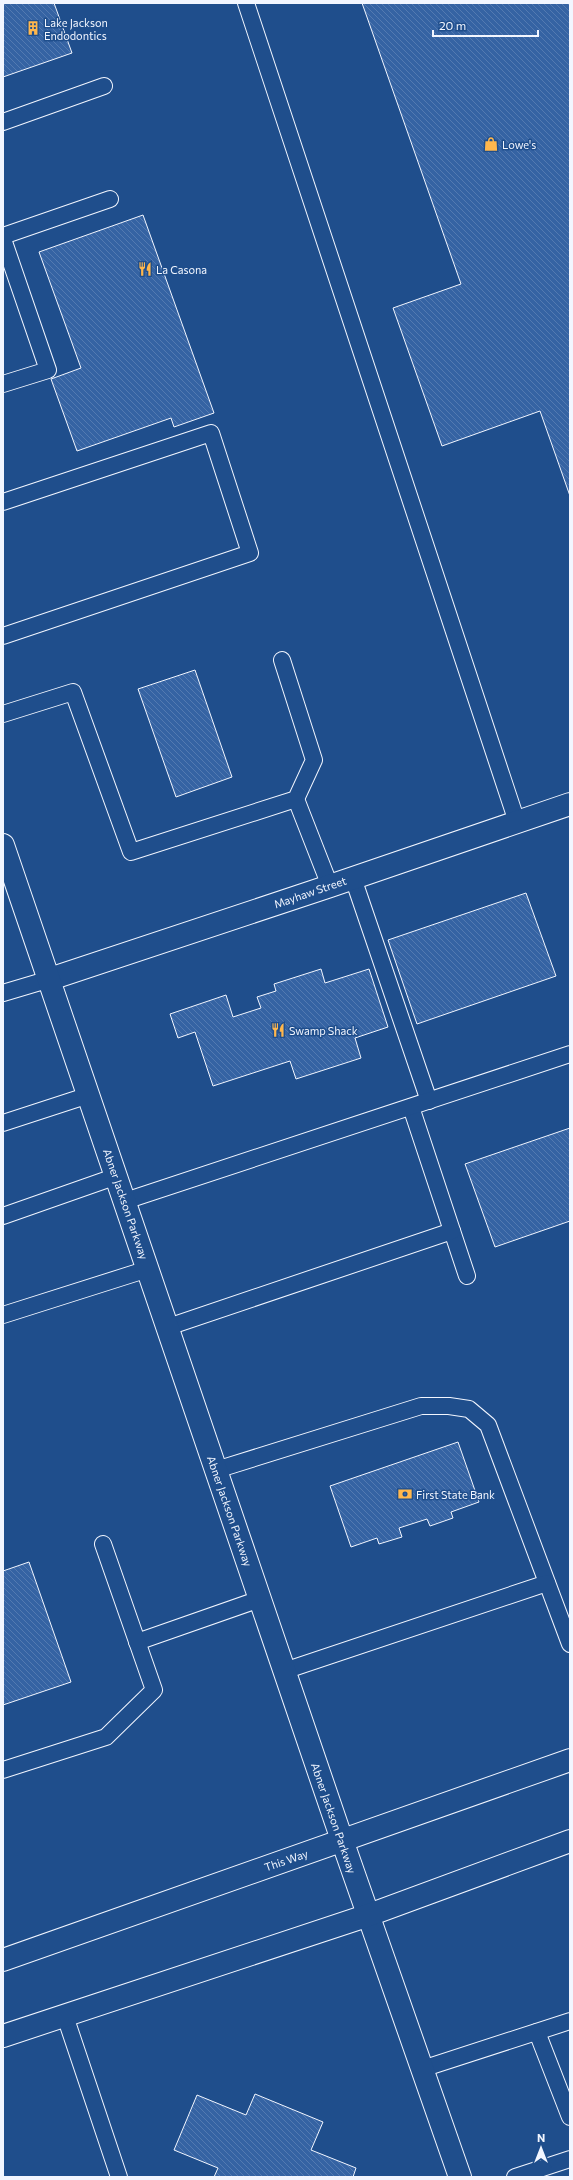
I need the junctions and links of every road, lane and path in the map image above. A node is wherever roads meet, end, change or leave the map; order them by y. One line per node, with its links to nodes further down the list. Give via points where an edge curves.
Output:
1 (246, 3): 14 (lane)
2 (104, 86): 3 (lane)
3 (3, 122)
4 (110, 199): 5 (lane)
5 (3, 236)
6 (3, 239): 7 (lane, via 48,370)
7 (3, 384)
8 (3, 502): 9 (lane, via 211,433 250,553)
9 (3, 636)
10 (282, 660): 12 (lane, via 314,760)
11 (3, 714): 12 (lane, via 73,692 131,852)
12 (296, 799): 17 (lane)
13 (570, 804): 14 (street, Mayhaw Street)
14 (517, 822): 16 (street, Mayhaw Street)
15 (3, 845): 18 (street, Abner Jackson Parkway)
16 (353, 878): 17 (street, Mayhaw Street); 22 (lane)
17 (330, 886): 18 (street, Mayhaw Street)
18 (50, 979): 19 (lane); 21 (street, Abner Jackson Parkway)
19 (3, 993)
20 (570, 1054): 22 (lane)
21 (89, 1095): 24 (lane); 25 (street, Abner Jackson Parkway)
22 (429, 1101): 23 (lane)
23 (411, 1107): 26 (lane); 28 (lane)
24 (3, 1123)
25 (117, 1176): 26 (street, Abner Jackson Parkway); 27 (lane)
26 (125, 1201): 29 (street, Abner Jackson Parkway)
27 (3, 1216)
28 (452, 1231): 30 (lane); 32 (lane)
29 (148, 1269): 31 (lane); 32 (street, Abner Jackson Parkway)
30 (467, 1276)
31 (3, 1315)
32 (168, 1327): 33 (street, Abner Jackson Parkway)
33 (216, 1470): 35 (lane, via 421,1406 469,1409 488,1425); 36 (street, Abner Jackson Parkway)
34 (103, 1544): 37 (lane)
35 (547, 1583): 38 (lane); 39 (lane)
36 (260, 1599): 37 (lane); 39 (street, Abner Jackson Parkway)
37 (137, 1642): 41 (lane, via 154,1690 106,1736)
38 (570, 1644)
39 (284, 1671): 42 (street, Abner Jackson Parkway)
40 (570, 1760): 42 (street, This Way)
41 (3, 1770)
42 (342, 1840): 44 (street, Abner Jackson Parkway); 45 (street, This Way)
43 (570, 1841): 44 (street)
44 (369, 1915): 46 (street); 50 (street, Abner Jackson Parkway)
45 (3, 1960)
46 (65, 2016): 49 (street); 53 (lane)
47 (570, 2021): 48 (lane)
48 (537, 2032): 50 (lane); 51 (lane)
49 (3, 2036)
50 (422, 2069): 54 (street, Abner Jackson Parkway)
51 (570, 2117)
52 (570, 2159): 55 (lane)
53 (119, 2177)
54 (460, 2177)
55 (515, 2177)

